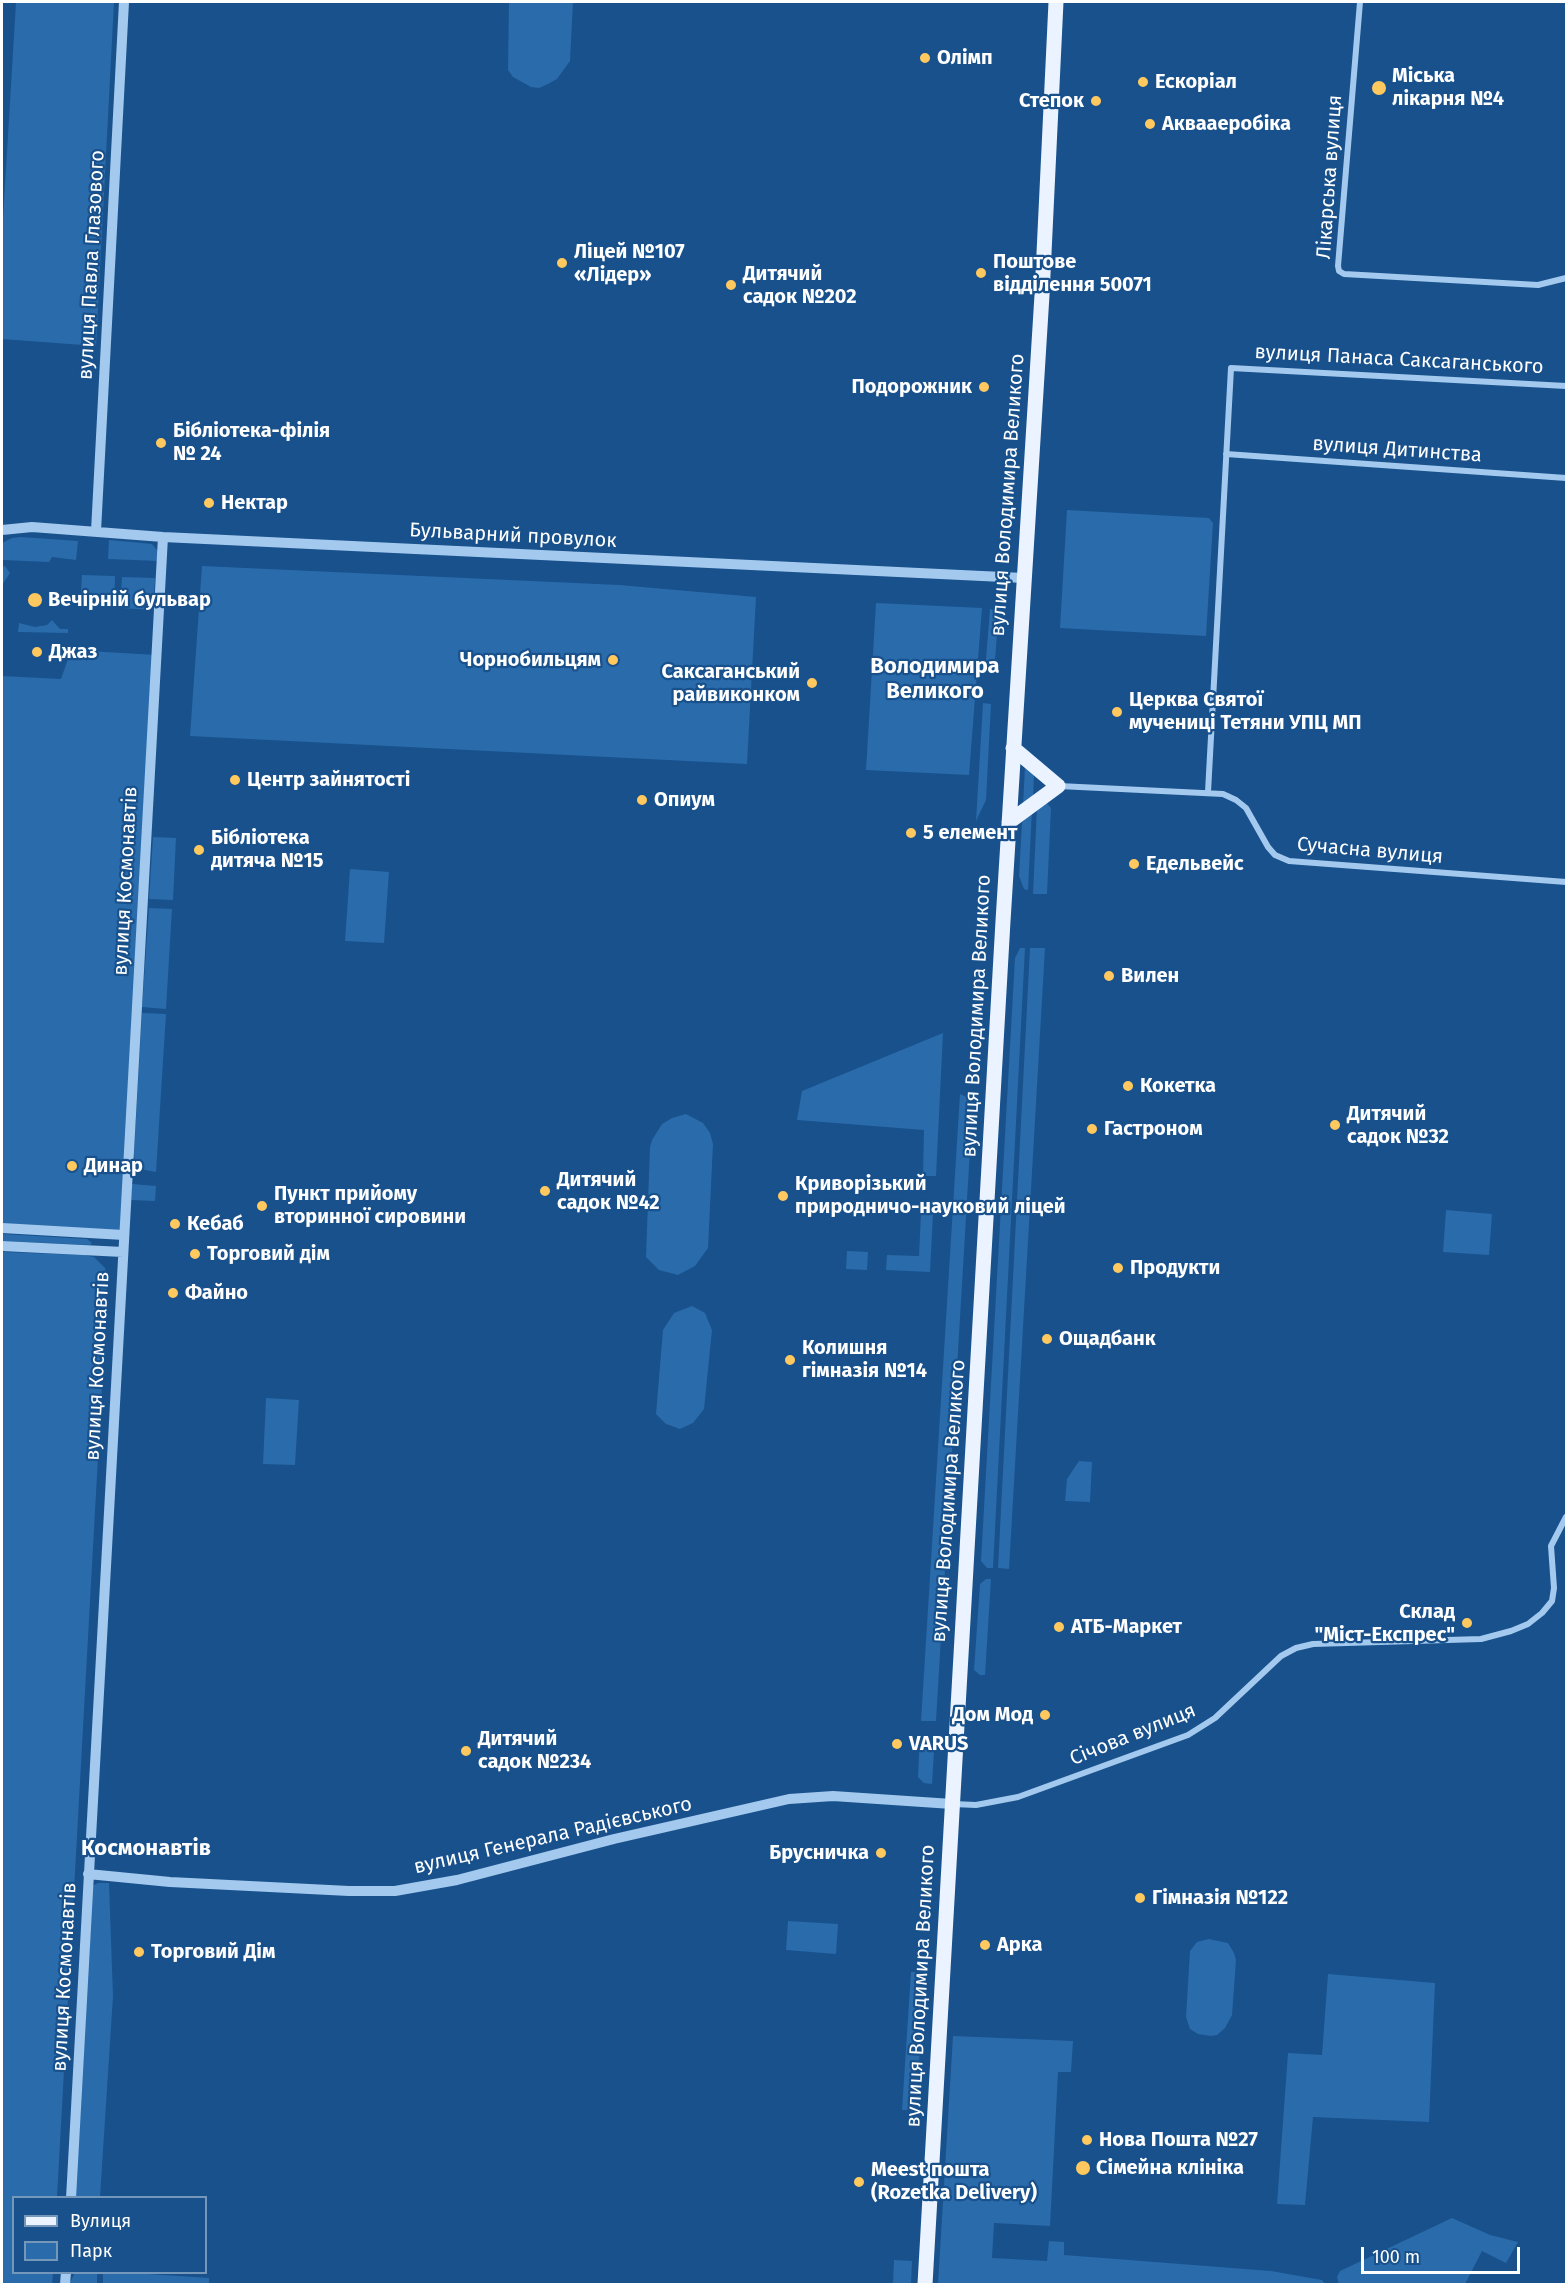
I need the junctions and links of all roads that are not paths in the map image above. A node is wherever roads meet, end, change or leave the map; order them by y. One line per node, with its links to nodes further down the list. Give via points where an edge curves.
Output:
1 (124, 2): 9 (street, вулиця Павла Глазового)
2 (1056, 2): 11 (main road, вулиця Володимира Великого)
3 (1360, 2): 4 (street, Лікарська вулиця, via 1340,271 1538,285)
4 (1566, 278)
5 (1566, 386): 6 (street, вулиця Панаса Саксаганського, via 1231,368)
6 (1226, 454): 7 (street, вулиця Дитинства); 14 (street)
7 (1566, 478)
8 (2, 530): 9 (street, Бульварний провулок, via 32,527)
9 (96, 531): 10 (street, Бульварний провулок)
10 (163, 537): 11 (street, Бульварний провулок); 18 (street, вулиця Космонавтів)
11 (1024, 578): 12 (main road, вулиця Володимира Великого)
12 (1013, 748): 13 (main road); 15 (main road, вулиця Володимира Великого)
13 (1058, 786): 14 (street, Сучасна вулиця); 15 (main road)
14 (1208, 792): 16 (street, Сучасна вулиця, via 1230,797 1246,808 1268,847 1288,861)
15 (1009, 822): 22 (main road, вулиця Володимира Великого)
16 (1566, 882)
17 (2, 1228): 18 (street)
18 (124, 1235): 20 (street, вулиця Космонавтів)
19 (2, 1246): 20 (street)
20 (123, 1252): 23 (street, вулиця Космонавтів)
21 (1566, 1517): 22 (street, Січова вулиця, via 1551,1546 1552,1601 1528,1624 1481,1639 1313,1644 1296,1648 1281,1656 1215,1718 1188,1735 1018,1797 976,1805)
22 (952, 1804): 23 (street, вулиця Генерала Радієвського, via 833,1796 789,1799 457,1880 395,1891 170,1882); 25 (main road, вулиця Володимира Великого)
23 (88, 1874): 24 (street, вулиця Космонавтів)
24 (70, 2196)
25 (925, 2284)

